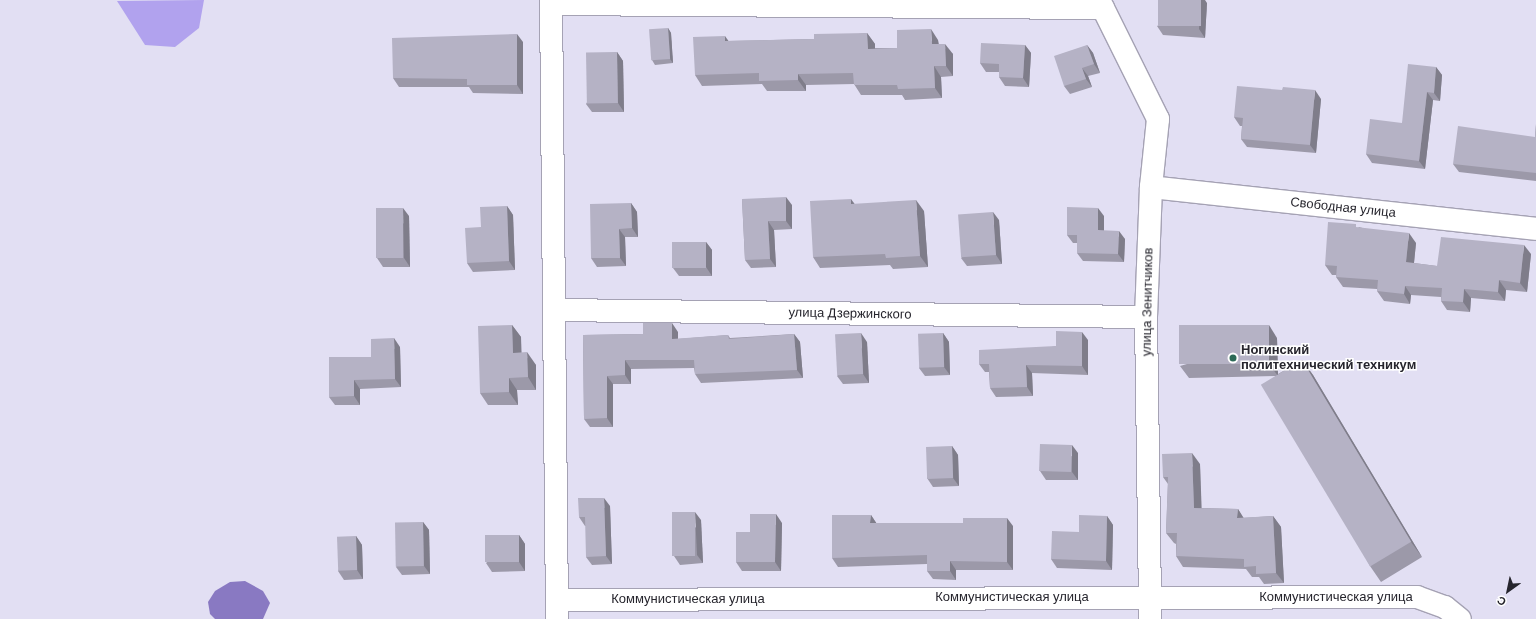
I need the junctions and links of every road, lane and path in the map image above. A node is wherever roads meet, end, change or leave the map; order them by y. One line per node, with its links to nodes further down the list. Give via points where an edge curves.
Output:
1 (551, 2): 2 (street); 5 (street)
2 (1101, 4): 3 (street, улица Зенитчиков, via 1158,119)
3 (1151, 187): 4 (street, Свободная улица); 6 (street, улица Зенитчиков)
4 (1536, 229)
5 (554, 310): 6 (street, улица Дзержинского); 8 (street)
6 (1146, 317): 7 (street, улица Зенитчиков)
7 (1150, 597): 8 (street, Коммунистическая улица); 9 (street, улица Зенитчиков); 10 (street, Коммунистическая улица, via 1417,597 1445,607)
8 (557, 609)
9 (1150, 619)
10 (1460, 619)

